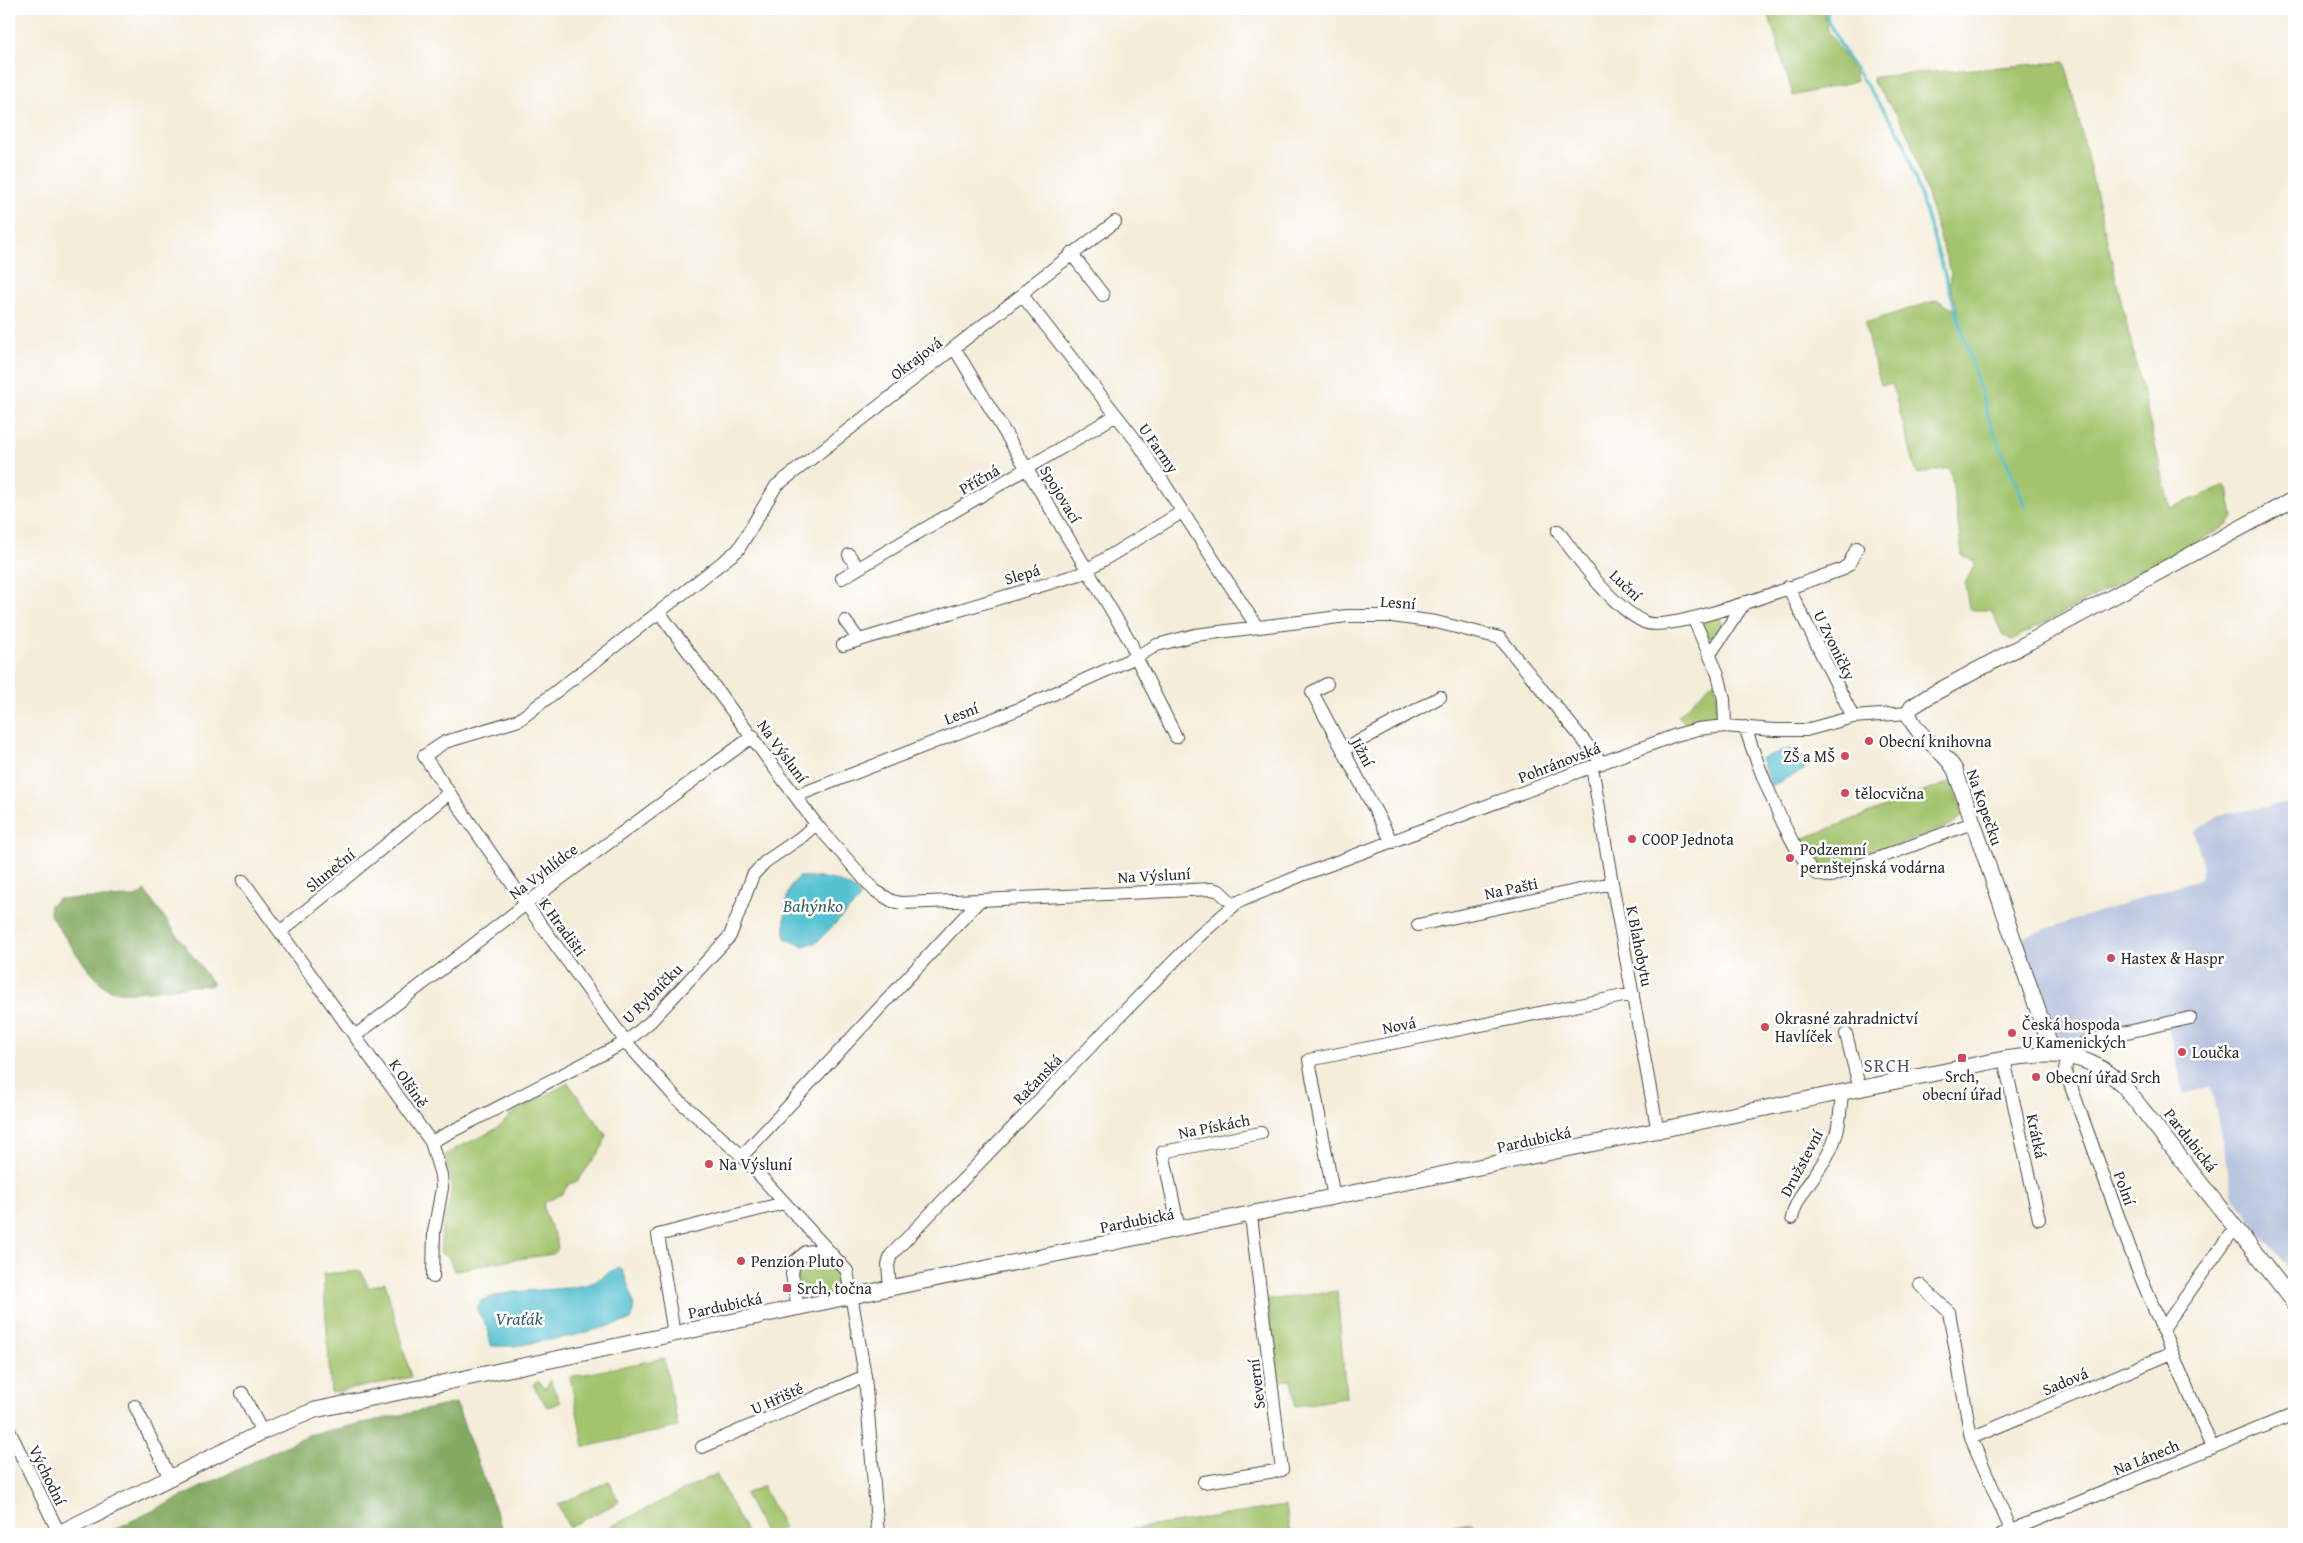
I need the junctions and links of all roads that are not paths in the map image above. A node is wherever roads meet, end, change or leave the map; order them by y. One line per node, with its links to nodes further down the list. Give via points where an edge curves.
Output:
1 (1114, 222): 2 (street, Okrajová)
2 (1071, 253): 3 (street, Okrajová); 4 (street)
3 (1022, 295): 5 (street, Okrajová); 6 (street, U Farmy)
4 (1103, 295)
5 (955, 349): 7 (street, Spojovací); 18 (street, Okrajová, via 776,486 738,550)
6 (1115, 416): 7 (street, Příčná); 9 (street, U Farmy, via 1138,443)
7 (1027, 469): 13 (street, Příčná); 14 (street, Spojovací)
8 (2294, 499): 28 (street, via 1918,702)
9 (1182, 512): 14 (street, Slepá); 21 (street, U Farmy)
10 (1558, 531): 19 (street, Luční, via 1619,604 1645,623 1655,625)
11 (1857, 548): 16 (street, via 1842,570)
12 (849, 555): 13 (street)
13 (858, 568): 15 (street, Příčná)
14 (1087, 570): 22 (street, Slepá); 25 (street, Spojovací, via 1131,643)
15 (842, 578)
16 (1788, 587): 17 (street); 29 (street, U Zvoničky)
17 (1745, 602): 19 (street); 24 (street)
18 (659, 612): 32 (street, Na Výsluní); 36 (street, K Hradišti, via 519,720 445,742 424,756)
19 (1693, 618): 24 (street)
20 (845, 621): 22 (street)
21 (1257, 628): 25 (street, Lesní, via 1195,636 1157,645); 35 (street, Lesní, via 1347,616 1392,616 1436,622 1500,638)
22 (859, 640): 23 (street, Slepá)
23 (843, 645)
24 (1710, 654): 30 (street, via 1722,686)
25 (1136, 657): 33 (street); 37 (street, Lesní, via 1024,707)
26 (1327, 684): 34 (street, Jižní, via 1312,692)
27 (1440, 697): 34 (street)
28 (1908, 713): 29 (street, Pohránovská); 38 (street, Na Kopečku, via 1918,733 1949,761)
29 (1853, 717): 31 (street, Pohránovská, via 1797,730)
30 (1726, 726): 31 (street, Pohránovská); 35 (street, Pohránovská, via 1676,734)
31 (1745, 727): 38 (street, via 1785,828 1817,874 1831,876)
32 (753, 736): 37 (street, Na Výsluní); 44 (street, Na Vyhlídce)
33 (1176, 737)
34 (1343, 750): 40 (street, Jižní)
35 (1597, 765): 40 (street, Pohránovská); 42 (street, K Blahobytu)
36 (449, 793): 44 (street, K Hradišti); 47 (street, Sluneční)
37 (796, 796): 39 (street, Na Výsluní)
38 (1972, 823): 53 (street, Na Kopečku)
39 (816, 824): 43 (street, Na Výsluní, via 874,890 892,901); 52 (street, U Rybníčku, via 752,875 730,936 651,1021)
40 (1392, 842): 45 (street, Pohránovská)
41 (243, 881): 47 (street)
42 (1612, 883): 46 (street, Na Pašti); 48 (street, K Blahobytu)
43 (980, 900): 45 (street, Na Výsluní, via 1212,889 1220,890); 60 (street)
44 (526, 904): 51 (street, Na Vyhlídce); 52 (street, K Hradišti)
45 (1234, 904): 71 (street, Račanská, via 1198,936 891,1254 888,1265)
46 (1418, 925)
47 (280, 932): 51 (street, K Olšině)
48 (1633, 994): 57 (street, K Blahobytu); 61 (street, Nová, via 1309,1060)
49 (2190, 1018): 53 (street, via 2087,1041)
50 (1846, 1034): 55 (street)
51 (355, 1036): 59 (street, K Olšině)
52 (626, 1042): 59 (street, U Rybníčku); 60 (street, via 676,1098)
53 (2061, 1055): 54 (street, Pardubická, via 2045,1053); 66 (street, Pardubická, via 2102,1069 2116,1078); 75 (street, Polní)
54 (2004, 1059): 55 (street, Pardubická); 65 (street, Krátká)
55 (1860, 1090): 56 (street, Pardubická)
56 (1842, 1094): 57 (street, Pardubická); 64 (street, Družstevní, via 1833,1144 1804,1189)
57 (1658, 1132): 61 (street, Pardubická)
58 (1262, 1133): 67 (street, Na Pískách, via 1163,1152)
59 (431, 1142): 69 (street, K Olšině, via 442,1188 434,1232)
60 (742, 1156): 62 (street)
61 (1334, 1198): 63 (street, Pardubická)
62 (784, 1204): 68 (street); 76 (street, Pardubická, via 658,1235)
63 (1251, 1216): 67 (street, Pardubická); 88 (street, Severní, via 1282,1470)
64 (1792, 1218)
65 (2039, 1219)
66 (2238, 1228): 73 (street, Pardubická); 75 (street)
67 (1179, 1230): 71 (street, Pardubická)
68 (827, 1249): 72 (street, via 845,1268); 74 (street, via 806,1252 794,1262 792,1274)
69 (433, 1277)
70 (1920, 1285): 84 (street, via 1949,1312)
71 (890, 1288): 72 (street, Pardubická)
72 (852, 1296): 74 (street, Pardubická); 78 (street)
73 (2294, 1302)
74 (798, 1308): 76 (street, Pardubická)
75 (2162, 1330): 77 (street, Polní)
76 (674, 1334): 83 (street, Pardubická, via 315,1410)
77 (2172, 1353): 84 (street, Sadová); 86 (street, Polní)
78 (865, 1376): 85 (street, U Hřiště); 91 (street)
79 (242, 1394): 83 (street)
80 (135, 1406): 87 (street)
81 (2294, 1414): 86 (street, Na Lánech)
82 (9, 1430): 90 (street, Východní)
83 (262, 1432): 87 (street, Pardubická)
84 (1971, 1438): 89 (street)
85 (702, 1447)
86 (2212, 1448): 89 (street, Na Lánech)
87 (170, 1478): 90 (street, Pardubická)
88 (1204, 1482)
89 (2006, 1532)
90 (58, 1534)
91 (878, 1534)

